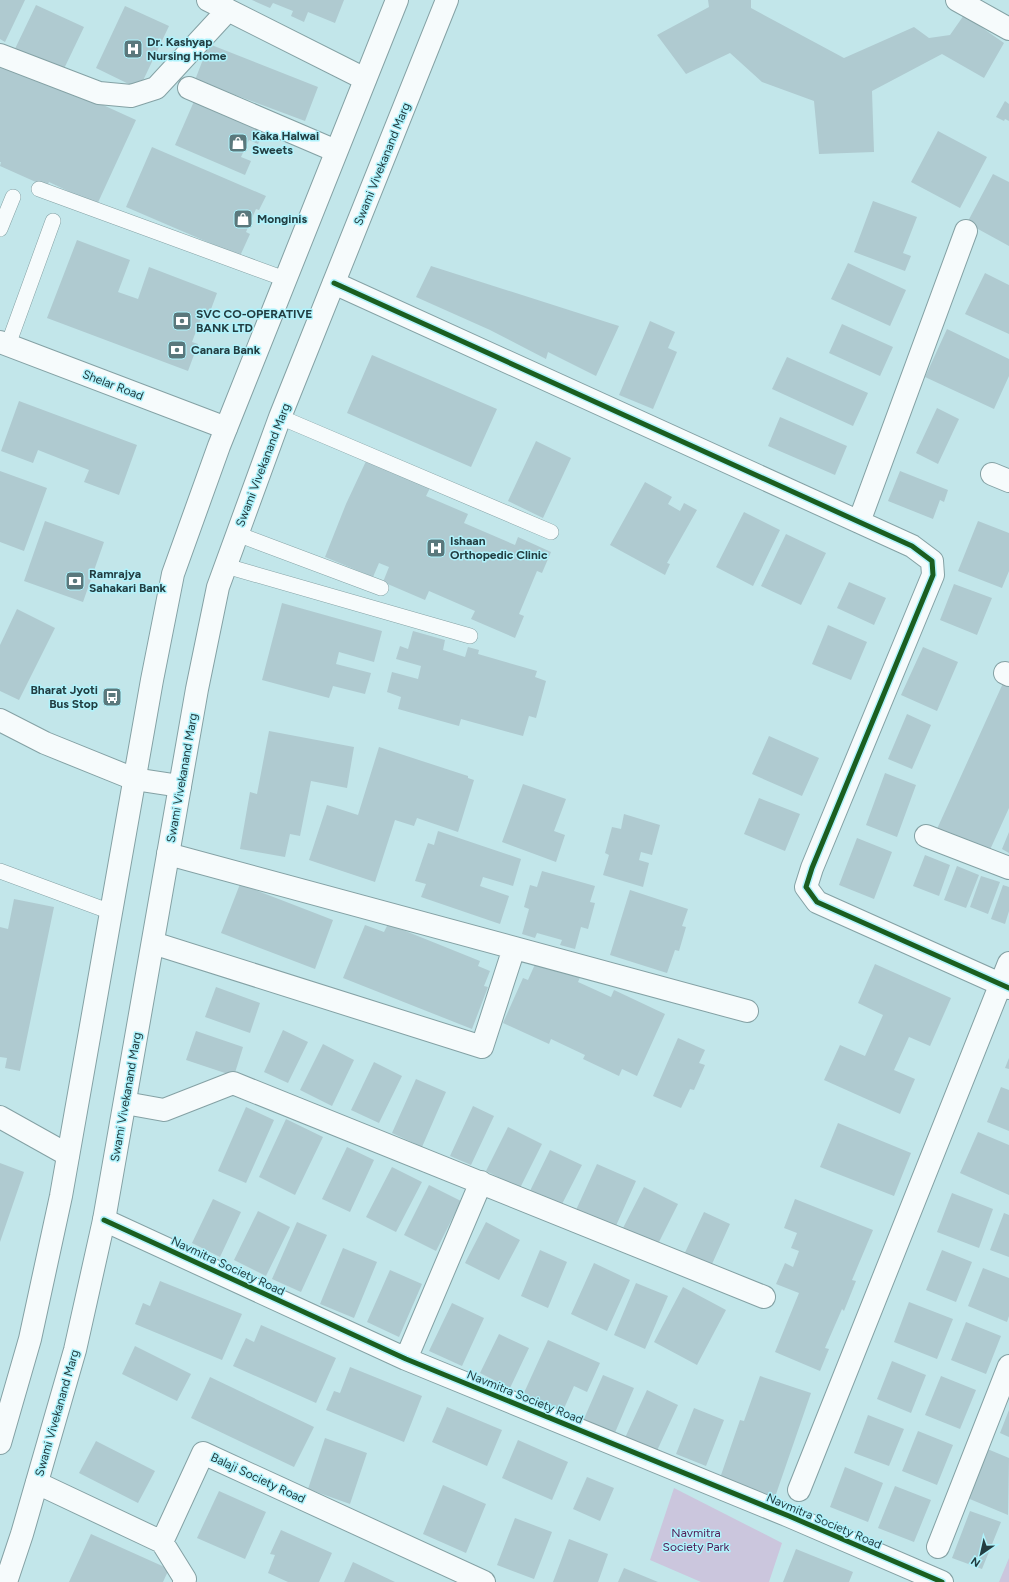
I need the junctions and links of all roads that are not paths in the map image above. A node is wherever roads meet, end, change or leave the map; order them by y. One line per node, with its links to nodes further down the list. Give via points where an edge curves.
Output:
1 (208, 0): 5 (street)
2 (397, 0): 8 (street)
3 (447, 0): 17 (street, Swami Vivekanand Marg)
4 (957, 0): 6 (street)
5 (228, 10): 7 (street, via 156,88 132,96 99,93); 8 (street)
6 (1009, 29)
7 (0, 55)
8 (365, 78): 10 (street)
9 (188, 88): 10 (street)
10 (336, 151): 16 (street)
11 (39, 190): 16 (lane)
12 (13, 198): 14 (lane)
13 (53, 221): 18 (lane)
14 (0, 229)
15 (966, 231): 21 (street)
16 (286, 278): 20 (street)
17 (334, 283): 19 (street, Swami Vivekanand Marg); 21 (street)
18 (4, 343): 20 (street, Shelar Road)
19 (280, 417): 22 (lane); 23 (street, Swami Vivekanand Marg)
20 (226, 428): 28 (street, via 173,574)
21 (859, 522): 38 (street, via 932,560 934,575 806,887 817,902)
22 (551, 532)
23 (237, 534): 24 (street, Swami Vivekanand Marg); 25 (lane)
24 (226, 566): 26 (lane); 29 (street, Swami Vivekanand Marg, via 218,587)
25 (381, 588)
26 (470, 636)
27 (0, 720): 28 (street, via 45,743)
28 (134, 779): 29 (street); 34 (street)
29 (180, 786): 31 (street, Swami Vivekanand Marg)
30 (926, 836): 32 (street)
31 (168, 854): 35 (street, Swami Vivekanand Marg); 36 (street)
32 (1009, 868)
33 (0, 871): 34 (lane)
34 (111, 912): 42 (street)
35 (153, 943): 36 (street, via 482,1047); 40 (street, Swami Vivekanand Marg)
36 (514, 948): 39 (street)
37 (1009, 963): 38 (street)
38 (1005, 986): 50 (street)
39 (747, 1011)
40 (125, 1103): 43 (street, via 164,1110 233,1083); 44 (street, Swami Vivekanand Marg)
41 (0, 1116): 42 (street)
42 (68, 1156): 48 (street, via 30,1339)
43 (481, 1182): 45 (street); 46 (street)
44 (104, 1220): 46 (street, Navmitra Society Road); 49 (street, Swami Vivekanand Marg, via 75,1350)
45 (764, 1297)
46 (406, 1359): 56 (street, Navmitra Society Road, via 789,1516)
47 (1009, 1366): 52 (street)
48 (0, 1443)
49 (37, 1483): 51 (street); 53 (street, Swami Vivekanand Marg)
50 (799, 1490)
51 (162, 1542): 54 (street, via 185,1579); 55 (street, Balaji Society Road, via 203,1453)
52 (938, 1547)
53 (6, 1582)
54 (184, 1582)
55 (484, 1582)
56 (942, 1582)

